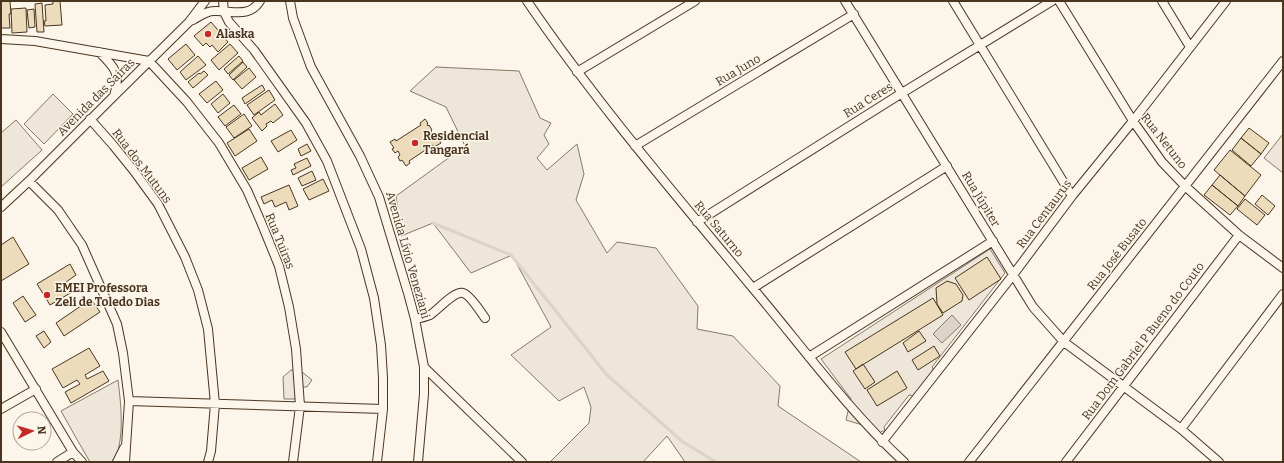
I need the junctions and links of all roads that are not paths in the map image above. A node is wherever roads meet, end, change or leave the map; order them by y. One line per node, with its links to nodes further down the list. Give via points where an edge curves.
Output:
1 (205, 1): 15 (street, Avenida das Sairas)
2 (223, 1): 13 (street)
3 (260, 1): 13 (street, via 256,8 245,12)
4 (290, 1): 41 (street, Avenida Lívio Veneziani, via 293,18 311,67 360,156 379,197)
5 (696, 1): 22 (street)
6 (845, 1): 14 (street, Rua Júpiter)
7 (953, 1): 17 (street)
8 (1052, 1): 17 (street, Rua Ceres)
9 (1059, 1): 26 (street, Rua Netuno)
10 (1162, 1): 18 (street)
11 (1226, 1): 18 (street, Rua Centaurus)
12 (529, 2): 22 (street, Rua Saturno)
13 (224, 12): 15 (street, via 206,12); 52 (street, via 306,123 327,161 340,192 361,249 374,298 381,345)
14 (854, 14): 23 (street, Rua Júpiter); 27 (street, Rua Juno)
15 (189, 22): 20 (street, Avenida das Sairas)
16 (1, 39): 19 (street, via 35,41)
17 (980, 46): 23 (street, Rua Ceres); 31 (street)
18 (1190, 47): 26 (street, Rua Centaurus)
19 (99, 52): 20 (street); 24 (street, via 116,72)
20 (149, 61): 24 (street, Avenida das Sairas); 50 (street, Rua Tuiras, via 187,102 219,143 247,190 279,266 296,349)
21 (1283, 61): 30 (street, Rua José Busato)
22 (577, 72): 27 (street, Rua Saturno)
23 (902, 93): 28 (street, Rua Júpiter); 33 (street, Rua Ceres)
24 (114, 96): 25 (street, Avenida das Sairas)
25 (90, 119): 29 (street, Avenida das Sairas); 49 (street, Rua dos Mutuns, via 122,155 158,204 185,257 198,290 208,329)
26 (1132, 121): 30 (street, Rua Netuno, via 1162,162); 31 (street, Rua Centaurus)
27 (636, 146): 33 (street, Rua Saturno)
28 (947, 166): 35 (street, Rua Júpiter); 38 (street)
29 (29, 181): 32 (street, Avenida das Sairas); 48 (street, via 58,210 82,245 117,324)
30 (1185, 186): 34 (street, Rua Netuno); 43 (street, Rua José Busato)
31 (1072, 196): 37 (street, Rua Centaurus)
32 (1, 207)
33 (697, 222): 38 (street, Rua Saturno)
34 (1239, 234): 36 (street, Rua Netuno); 46 (street, Rua Dom Gabriel P Bueno do Couto)
35 (993, 241): 37 (street, Rua Júpiter); 44 (street)
36 (1283, 268)
37 (1013, 275): 43 (street, Rua Júpiter, via 1033,307); 54 (street, Rua Centaurus)
38 (753, 288): 44 (street, Rua Saturno)
39 (1283, 294): 53 (street)
40 (485, 318): 41 (street, via 468,296 459,293 428,316)
41 (415, 319): 45 (street, Avenida Lívio Veneziani)
42 (1, 332): 47 (street)
43 (1064, 342): 46 (street, Rua Júpiter); 67 (street, Rua José Busato)
44 (809, 358): 54 (street, Rua Saturno)
45 (424, 367): 64 (street, Avenida Lívio Veneziani); 65 (street)
46 (1123, 387): 53 (street, Rua Júpiter); 68 (street, Rua Dom Gabriel P Bueno do Couto)
47 (36, 389): 51 (street); 56 (street)
48 (130, 401): 49 (street); 55 (street)
49 (215, 404): 50 (street); 61 (street, Rua dos Mutuns)
50 (300, 406): 52 (street); 62 (street, Rua Tuiras)
51 (1, 409)
52 (382, 409): 63 (street)
53 (1181, 429): 69 (street, Rua Júpiter)
54 (882, 442): 66 (street, Rua Saturno)
55 (126, 443): 59 (street); 60 (street)
56 (73, 452): 57 (street); 58 (street)
57 (57, 462)
58 (82, 462)
59 (117, 462)
60 (125, 462)
61 (208, 462)
62 (294, 462)
63 (378, 462)
64 (418, 462)
65 (522, 462)
66 (904, 462)
67 (969, 462)
68 (1066, 462)
69 (1219, 462)

